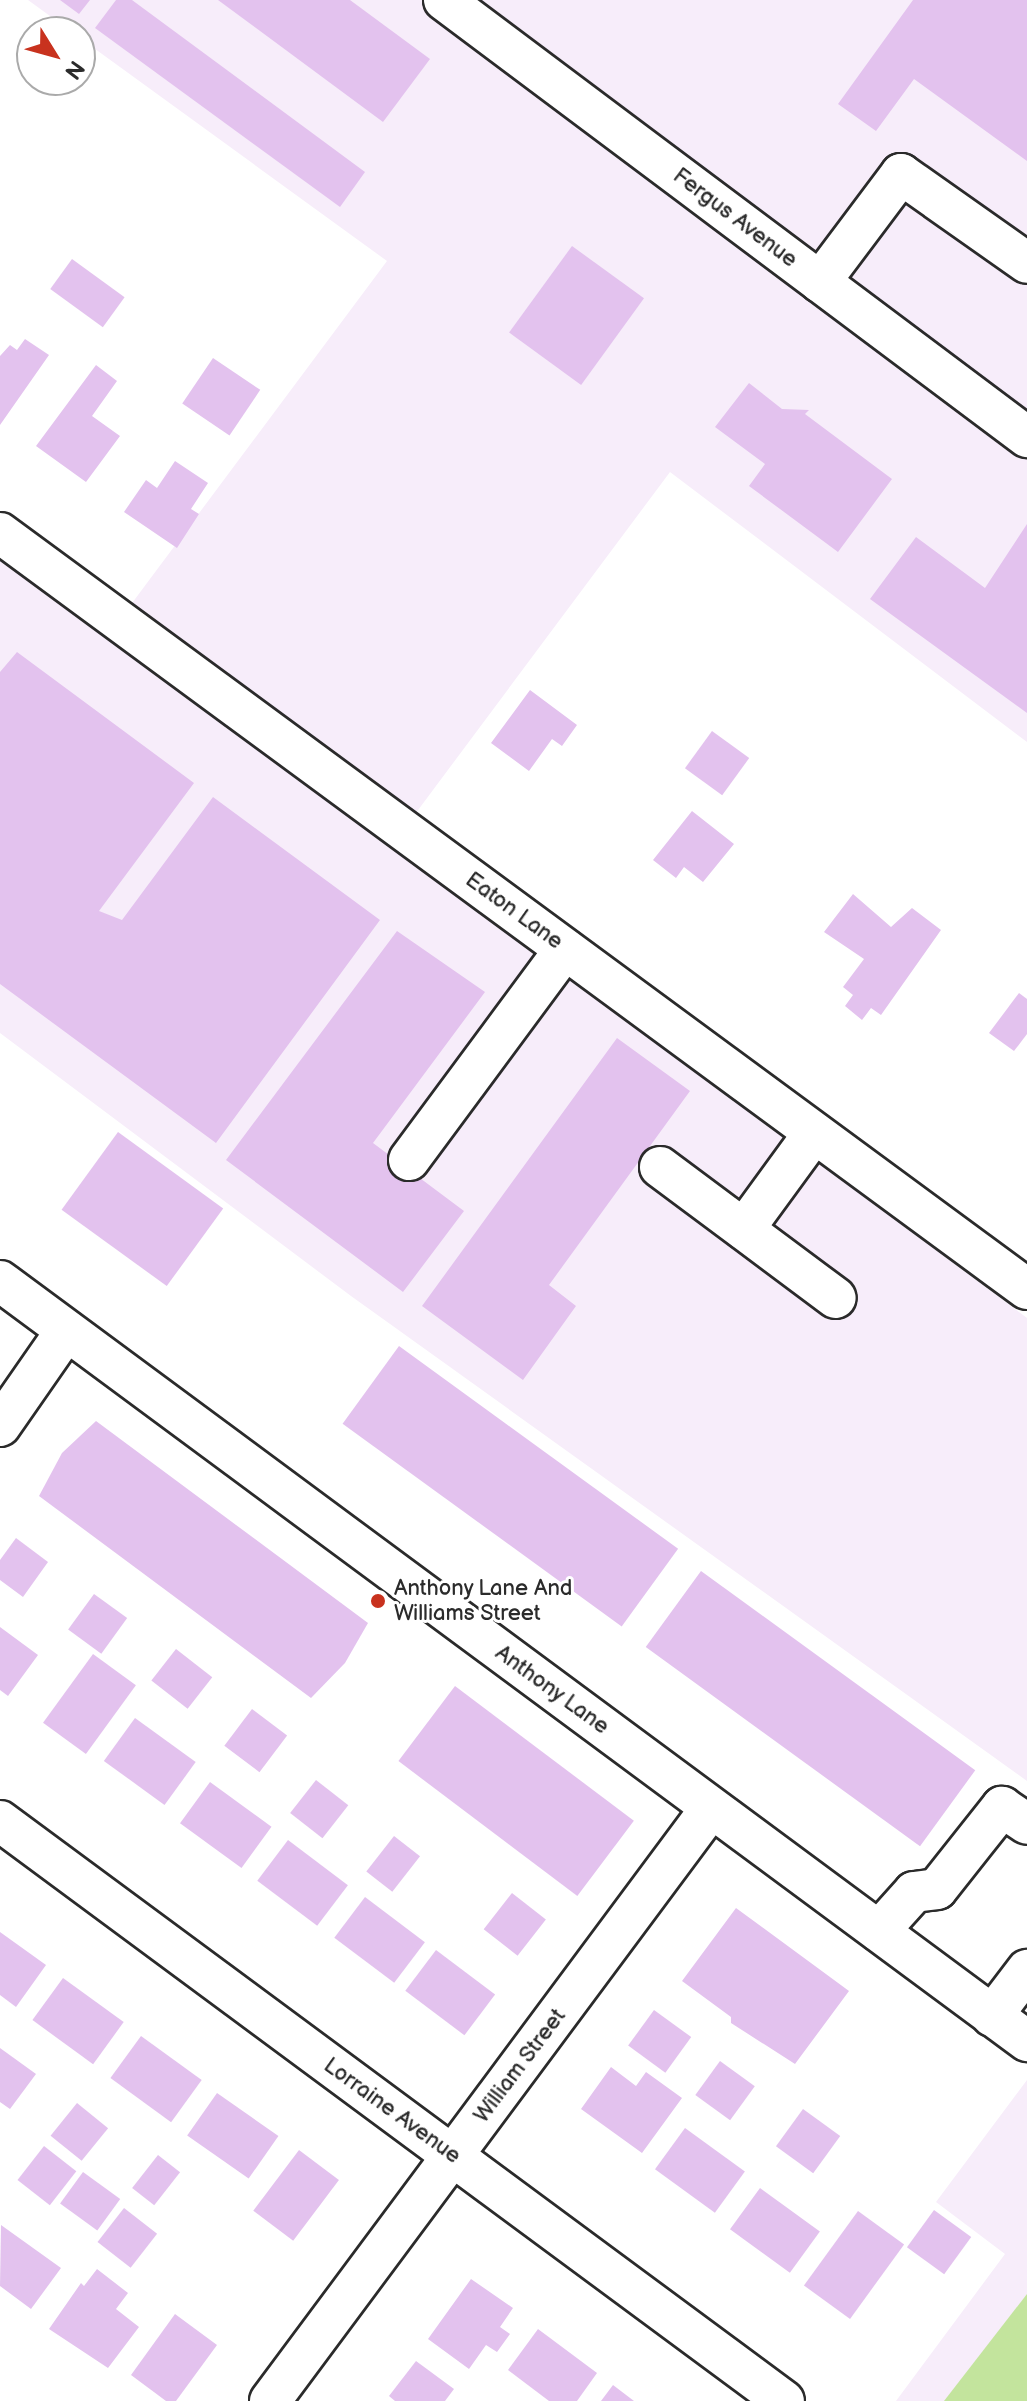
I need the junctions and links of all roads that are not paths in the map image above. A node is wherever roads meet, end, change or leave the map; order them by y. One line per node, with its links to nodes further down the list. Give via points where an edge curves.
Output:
1 (444, 0): 3 (street, Fergus Avenue)
2 (1027, 263): 3 (street, via 901,174)
3 (820, 282): 4 (street, Fergus Avenue)
4 (1027, 437)
5 (0, 533): 6 (street, Eaton Lane)
6 (565, 949): 7 (street, Eaton Lane); 8 (street)
7 (814, 1133): 10 (street); 12 (street, Eaton Lane)
8 (409, 1160)
9 (660, 1167): 10 (street)
10 (744, 1229): 13 (street)
11 (2, 1287): 14 (street, Anthony Lane)
12 (1027, 1289)
13 (836, 1298)
14 (66, 1331): 15 (street); 16 (street, Anthony Lane)
15 (0, 1426)
16 (711, 1808): 19 (street, Anthony Lane); 23 (street, William Street)
17 (0, 1821): 23 (street, Lorraine Avenue)
18 (1027, 1824): 19 (street, via 1002,1807 937,1889 914,1892)
19 (879, 1931): 21 (street, Anthony Lane)
20 (1027, 1970): 21 (street)
21 (992, 2016): 22 (street, Anthony Lane)
22 (1027, 2041)
23 (453, 2156): 24 (street, William Street); 25 (street, Lorraine Avenue)
24 (270, 2401)
25 (784, 2401)

